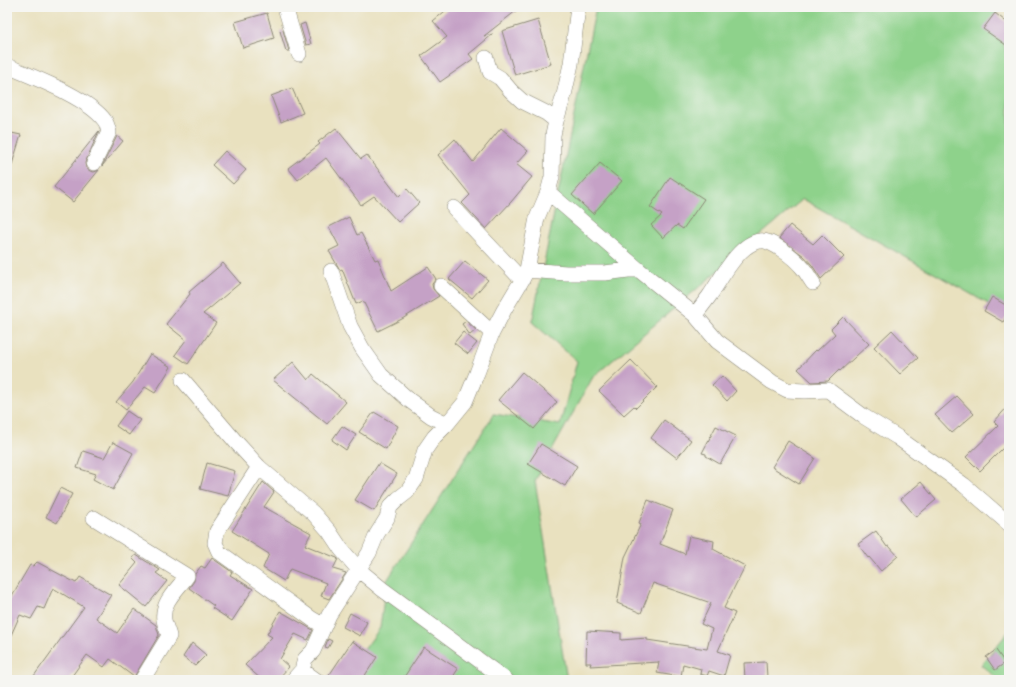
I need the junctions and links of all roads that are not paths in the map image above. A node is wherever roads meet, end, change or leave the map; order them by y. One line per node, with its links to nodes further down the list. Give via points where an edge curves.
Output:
1 (286, 7): 3 (street)
2 (578, 7): 6 (street, via 571,64)
3 (299, 54)
4 (486, 58): 6 (street, via 490,72 500,78 522,101)
5 (7, 66): 7 (street, via 60,89 92,108 105,121 109,132)
6 (556, 121): 8 (street, via 552,177)
7 (94, 163)
8 (548, 192): 10 (street); 12 (street, via 537,218)
9 (454, 208): 12 (street)
10 (639, 270): 12 (street); 15 (street)
11 (330, 271): 18 (street, via 350,326 381,375 409,400)
12 (524, 275): 16 (street)
13 (813, 283): 15 (street, via 801,266 780,248 762,240 753,242 728,267)
14 (441, 286): 16 (street)
15 (694, 315): 21 (street, via 717,341 772,382 787,390 828,390 964,485)
16 (492, 333): 18 (street, via 465,402)
17 (183, 380): 19 (street)
18 (447, 424): 22 (street, via 425,450 416,479 408,492 390,507 387,518)
19 (259, 467): 22 (street, via 313,513); 23 (street, via 217,531 215,543 219,552)
20 (94, 518): 25 (street, via 187,576 165,606 164,619 169,636)
21 (1009, 524)
22 (359, 570): 23 (street); 27 (street)
23 (324, 626): 24 (street, via 313,651 305,659)
24 (297, 675): 26 (street)
25 (142, 680)
26 (316, 680)
27 (506, 680)

